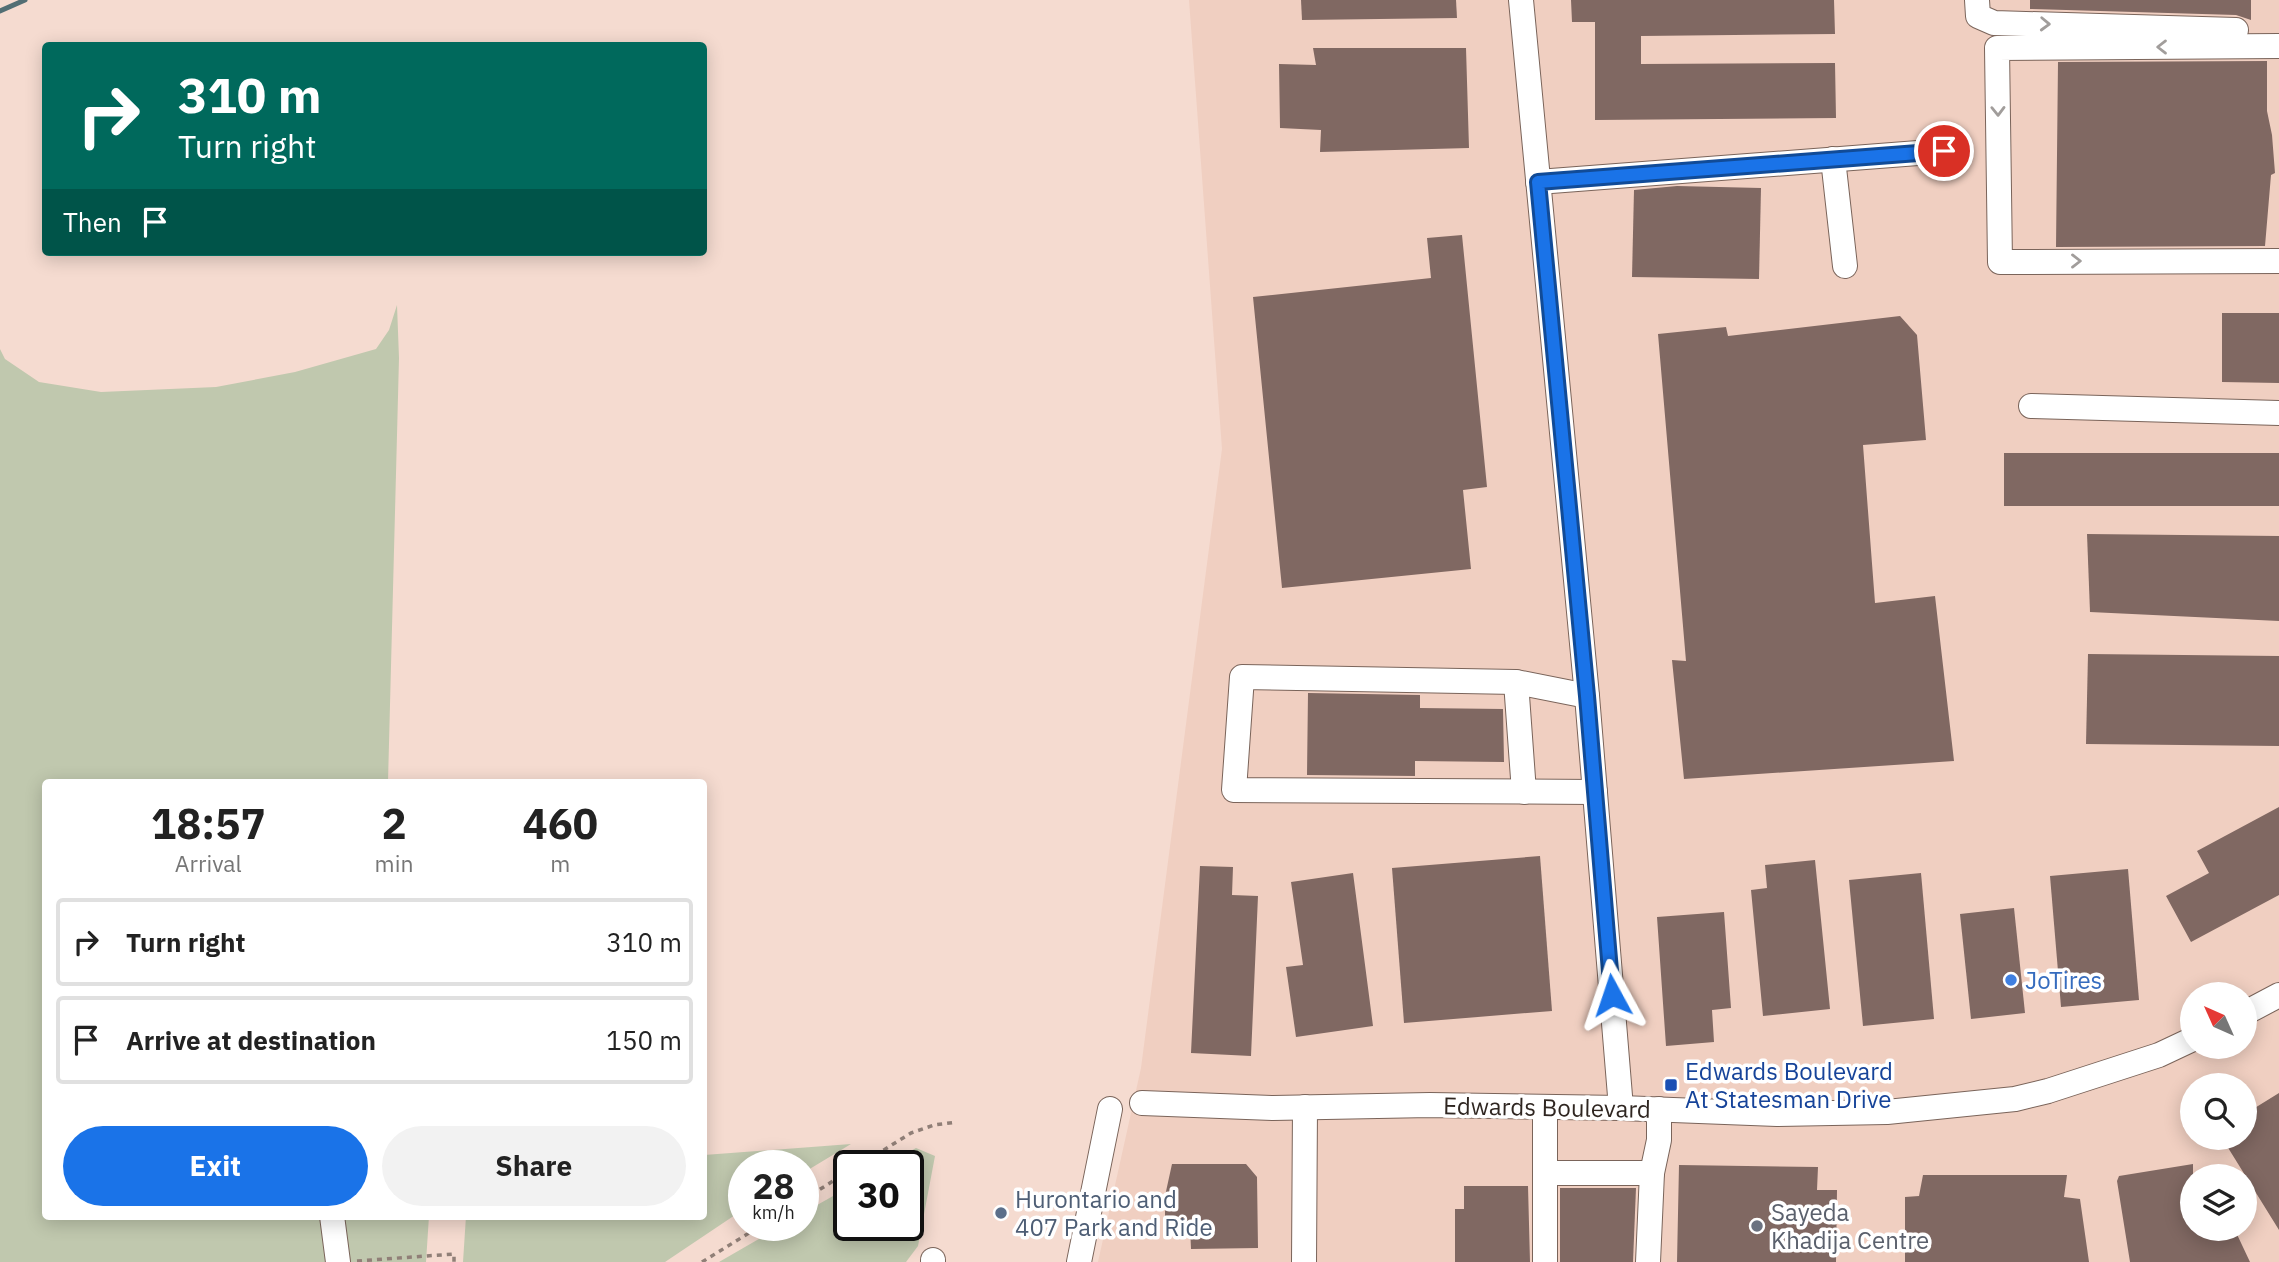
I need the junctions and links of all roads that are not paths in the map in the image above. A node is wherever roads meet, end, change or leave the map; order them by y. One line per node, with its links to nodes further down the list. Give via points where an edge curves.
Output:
1 (1521, 0): 7 (street)
2 (1978, 8): 3 (street, one-way to 3, via 1994,23)
3 (2279, 29)
4 (2279, 46): 8 (street, one-way to 8, via 1997,48 2000,262)
5 (1944, 151): 6 (street)
6 (1833, 159): 7 (street); 9 (street)
7 (1538, 182): 13 (street)
8 (2279, 261)
9 (1845, 266)
10 (2031, 406): 11 (street)
11 (2279, 413)
12 (1516, 682): 13 (street); 14 (street); 14 (street, via 1242,677 1234,790)
13 (1587, 696): 15 (street)
14 (1524, 792): 15 (street)
15 (1595, 792): 21 (street)
16 (2279, 995): 17 (street)
17 (2258, 1006)
18 (2180, 1045): 24 (street, Edwards Boulevard, via 2015,1099 1887,1112)
19 (1142, 1103): 20 (street, Edwards Boulevard)
20 (1305, 1107): 23 (street, Edwards Boulevard); 30 (street)
21 (1621, 1108): 23 (street, Edwards Boulevard); 24 (street, Edwards Boulevard)
22 (1110, 1109): 29 (street)
23 (1545, 1109): 26 (street)
24 (1659, 1109): 25 (street)
25 (1654, 1161): 26 (street); 32 (street); 33 (street, via 1662,1156)
26 (1545, 1173): 31 (street)
27 (333, 1220): 28 (street)
28 (338, 1262)
29 (1079, 1262)
30 (1304, 1262)
31 (1545, 1262)
32 (1648, 1262)
33 (1661, 1262)

